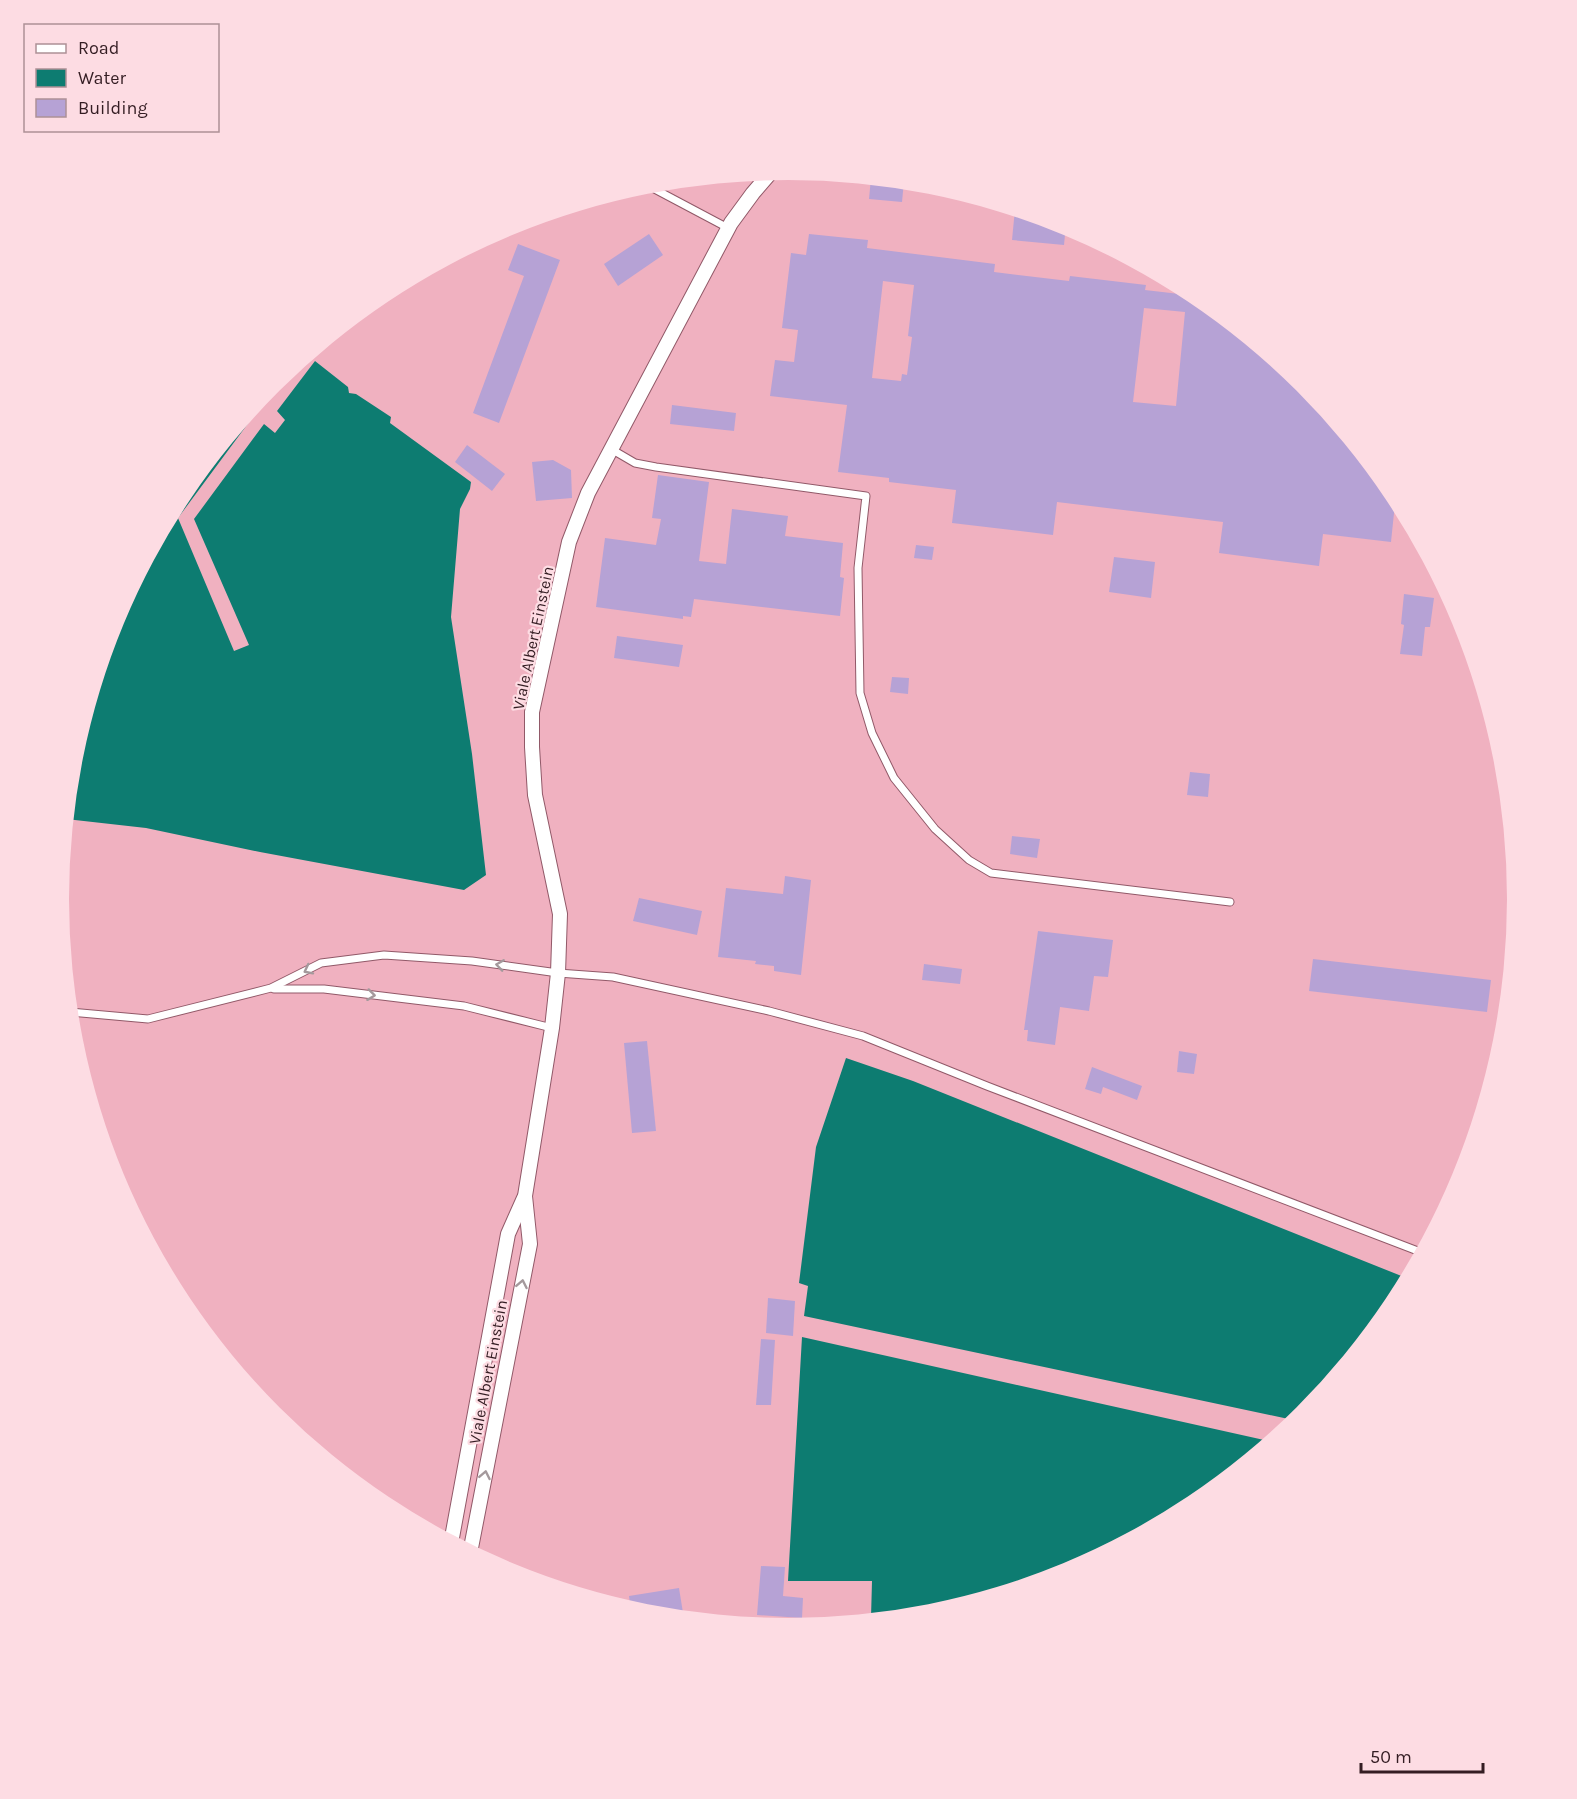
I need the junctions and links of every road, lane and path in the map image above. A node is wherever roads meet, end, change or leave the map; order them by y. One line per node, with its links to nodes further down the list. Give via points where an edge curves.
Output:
1 (763, 181): 3 (street, Viale Albert Einstein)
2 (660, 192): 3 (lane)
3 (728, 228): 4 (street, Viale Albert Einstein)
4 (611, 449): 5 (lane, via 635,463 866,496 858,568 860,693 872,733 894,778 935,829 969,860 991,873); 6 (street, Viale Albert Einstein, via 588,493 570,542 532,712 535,795 561,914)
5 (1230, 902)
6 (558, 973): 7 (lane, one-way to 7, via 472,961 384,955 321,963); 9 (street, Viale Albert Einstein); 11 (lane, via 613,977 863,1036)
7 (271, 988): 8 (lane, via 148,1019); 9 (lane, one-way to 9, via 324,989 464,1006)
8 (78, 1013)
9 (552, 1028): 10 (street, Viale Albert Einstein)
10 (525, 1196): 12 (street, Viale Albert Einstein, via 508,1234); 13 (street, Viale Albert Einstein, one-way to 10, via 530,1244)
11 (1417, 1251)
12 (468, 1447): 13 (lane); 14 (street, Viale Albert Einstein)
13 (490, 1452): 15 (street, Viale Albert Einstein, one-way to 13)
14 (458, 1503): 15 (lane); 16 (street, Viale Albert Einstein)
15 (479, 1505): 17 (street, Viale Albert Einstein)
16 (452, 1536)
17 (471, 1546)

